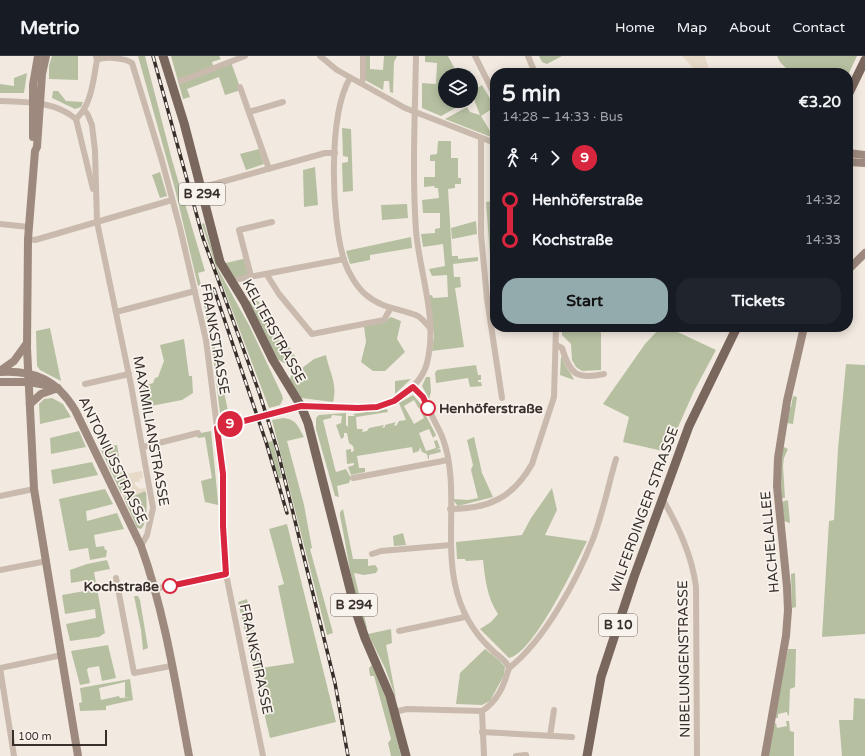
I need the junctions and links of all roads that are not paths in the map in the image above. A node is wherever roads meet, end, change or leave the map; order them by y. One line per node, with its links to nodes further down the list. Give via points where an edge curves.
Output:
1 (38, 56): 21 (street, via 34,72)
2 (46, 56): 21 (street)
3 (163, 56): 34 (main road, KELTERSTRASSE / B 294, via 184,123)
4 (320, 56): 13 (street)
5 (363, 56): 15 (street)
6 (416, 56): 24 (street)
7 (475, 56): 18 (street)
8 (528, 56): 12 (street)
9 (241, 57): 14 (street)
10 (96, 58): 22 (street); 35 (street, FRANKSTRASSE, via 127,60 132,63)
11 (865, 60): 16 (main road)
12 (534, 68)
13 (350, 78): 15 (street); 28 (street, via 338,109)
14 (181, 81)
15 (360, 83): 24 (street)
16 (853, 85)
17 (240, 86): 23 (street)
18 (490, 86)
19 (0, 101): 21 (street)
20 (283, 102): 23 (street)
21 (37, 103): 25 (street, via 64,110); 40 (street, via 37,147)
22 (85, 111): 25 (street); 36 (street, MAXIMILIANSTRASSE, via 92,123)
23 (249, 112): 33 (street)
24 (415, 112): 26 (street); 52 (street, via 416,232)
25 (76, 119): 36 (street, MAXIMILIANSTRASSE)
26 (481, 138): 27 (street); 51 (street, via 481,235)
27 (490, 141)
28 (335, 153): 33 (street, via 325,153); 43 (street, via 336,213)
29 (853, 154): 30 (street)
30 (865, 155)
31 (853, 162): 32 (street)
32 (865, 163)
33 (269, 169): 34 (street)
34 (200, 188): 69 (main road, KELTERSTRASSE / B 294, via 222,266)
35 (172, 200): 37 (street); 48 (street, FRANKSTRASSE)
36 (95, 201): 37 (street, MAXIMILIANSTRASSE)
37 (97, 222): 41 (street, via 35,240); 50 (street, MAXIMILIANSTRASSE)
38 (272, 222): 46 (street, via 240,230)
39 (0, 224): 40 (street)
40 (29, 227): 41 (street)
41 (28, 239): 57 (street)
42 (865, 253): 44 (street)
43 (344, 259): 45 (street); 49 (street, via 361,290 375,302)
44 (853, 265)
45 (267, 274): 46 (street); 49 (street, via 279,294 312,334 384,320)
46 (251, 276): 47 (street)
47 (239, 279)
48 (195, 291): 50 (street); 70 (street, FRANKSTRASSE, via 206,340)
49 (390, 309): 52 (street, via 419,317)
50 (116, 312): 60 (street, MAXIMILIANSTRASSE)
51 (490, 324)
52 (431, 329): 65 (street, via 427,364)
53 (491, 332): 67 (street)
54 (556, 332): 58 (street)
55 (735, 332): 78 (main road, WILFERDINGER STRASSE / B 10, via 697,408)
56 (803, 332): 110 (street, HACHELALLEE, via 786,407 778,458 777,482 787,587 787,615 786,636)
57 (27, 342): 59 (street, via 14,361); 62 (street)
58 (556, 345): 61 (street, via 562,348 569,368 574,372 581,376); 79 (street, via 554,397 527,474 503,498 477,508)
59 (0, 371): 62 (street)
60 (129, 374): 64 (street); 72 (street, MAXIMILIANSTRASSE)
61 (604, 374)
62 (28, 377): 63 (street); 66 (street, ANTONIUSSTRASSE, via 42,378); 68 (street)
63 (0, 382)
64 (85, 384)
65 (413, 387): 69 (street, via 394,401 377,407); 74 (street, via 423,397 443,440)
66 (59, 388): 68 (street, via 41,394); 81 (street, ANTONIUSSTRASSE, via 75,410)
67 (502, 398)
68 (30, 404): 76 (street)
69 (301, 406): 70 (street, bridge); 96 (main road, KELTERSTRASSE / B 294, via 312,437 357,614 385,682)
70 (217, 428): 85 (street, FRANKSTRASSE, via 223,474)
71 (198, 433): 72 (street)
72 (143, 447): 81 (street, MAXIMILIANSTRASSE, via 153,508 147,535)
73 (616, 459): 93 (street, via 593,539 566,595 534,644 523,658)
74 (448, 460): 75 (street); 79 (street)
75 (353, 478)
76 (34, 489): 77 (street); 83 (street)
77 (0, 496)
78 (662, 498): 108 (main road, WILFERDINGER STRASSE / B 10, via 603,672); 109 (street, NIBELUNGENSTRASSE, via 676,523 695,574)
79 (450, 509): 80 (street)
80 (451, 545): 82 (street); 88 (street, via 455,583)
81 (141, 546): 87 (street)
82 (372, 554)
83 (47, 561): 84 (street); 90 (street)
84 (0, 570)
85 (226, 574): 87 (street); 104 (street, FRANKSTRASSE)
86 (116, 578): 91 (street, via 134,673)
87 (154, 589): 91 (street)
88 (465, 617): 89 (street); 93 (street)
89 (399, 631)
90 (62, 655): 92 (street); 102 (street)
91 (171, 666): 103 (street)
92 (0, 668): 101 (street)
93 (509, 668): 95 (street, via 492,705)
94 (554, 710): 98 (street)
95 (482, 711): 96 (street, via 407,709); 97 (street)
96 (394, 712): 105 (main road, KELTERSTRASSE / B 294)
97 (482, 732): 98 (street); 106 (street)
98 (550, 736): 99 (street)
99 (572, 737)
100 (526, 755): 107 (street)
101 (14, 756)
102 (78, 756)
103 (189, 756)
104 (263, 756)
105 (406, 756)
106 (484, 756)
107 (516, 756)
108 (587, 756)
109 (697, 756)
110 (765, 756)

